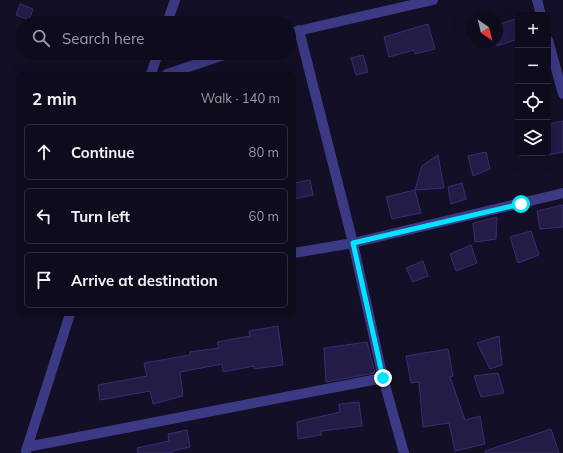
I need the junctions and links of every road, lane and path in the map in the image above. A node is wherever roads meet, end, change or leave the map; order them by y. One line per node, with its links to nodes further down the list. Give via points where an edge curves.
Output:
1 (175, 0): 5 (street)
2 (433, 0): 6 (street)
3 (537, 0): 4 (street)
4 (540, 12)
5 (169, 16)
6 (296, 32)
7 (296, 39): 15 (street)
8 (550, 48): 13 (street)
9 (155, 60): 11 (street)
10 (209, 60): 12 (street)
11 (151, 72)
12 (173, 72)
13 (563, 94)
14 (563, 193): 15 (street)
15 (353, 243): 16 (street); 18 (street)
16 (296, 252)
17 (69, 316): 19 (street)
18 (383, 378): 19 (street); 20 (street)
19 (26, 450)
20 (404, 453)

